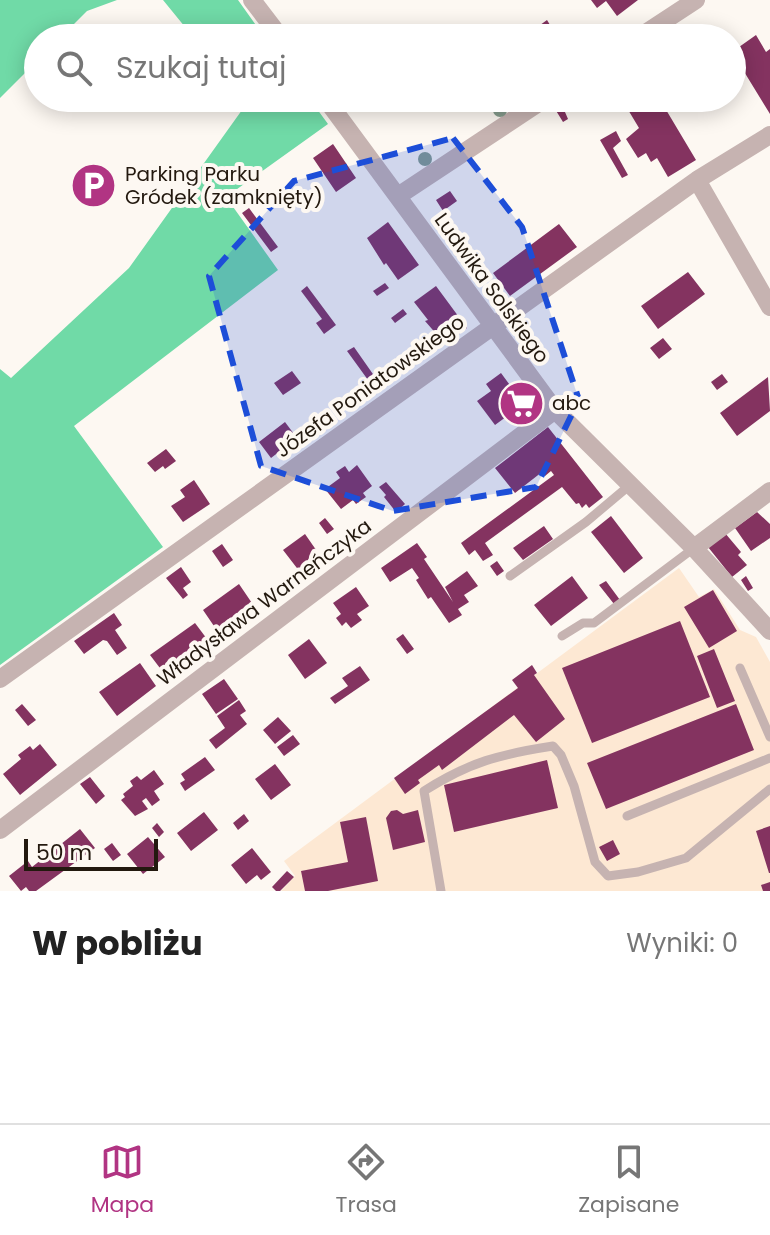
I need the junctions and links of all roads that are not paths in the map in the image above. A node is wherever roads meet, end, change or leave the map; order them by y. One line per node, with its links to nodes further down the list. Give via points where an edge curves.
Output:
1 (252, 0): 3 (street)
2 (696, 0): 4 (street)
3 (270, 24)
4 (659, 24)
5 (335, 112): 9 (street, Ludwika Solskiego)
6 (525, 112): 9 (street)
7 (770, 135): 8 (street, Józefa Poniatowskiego)
8 (697, 180): 10 (street); 11 (street, Józefa Poniatowskiego)
9 (398, 196): 11 (street, Ludwika Solskiego)
10 (770, 307)
11 (492, 325): 12 (street, Ludwika Solskiego); 20 (street, Józefa Poniatowskiego)
12 (555, 410): 13 (street, Ludwika Solskiego); 25 (street, Władysława Warneńczyka)
13 (630, 485): 15 (street, Ludwika Solskiego); 16 (lane)
14 (770, 491): 15 (street)
15 (694, 548): 17 (street, Ludwika Solskiego); 18 (lane, via 594,623 583,623)
16 (510, 576)
17 (770, 631)
18 (562, 636)
19 (740, 668): 21 (lane)
20 (0, 679)
21 (770, 737)
22 (770, 758): 24 (lane)
23 (770, 789): 26 (lane, via 686,858 608,876 595,862 574,786 553,746 499,755 424,791)
24 (627, 816)
25 (0, 830)
26 (441, 891)

